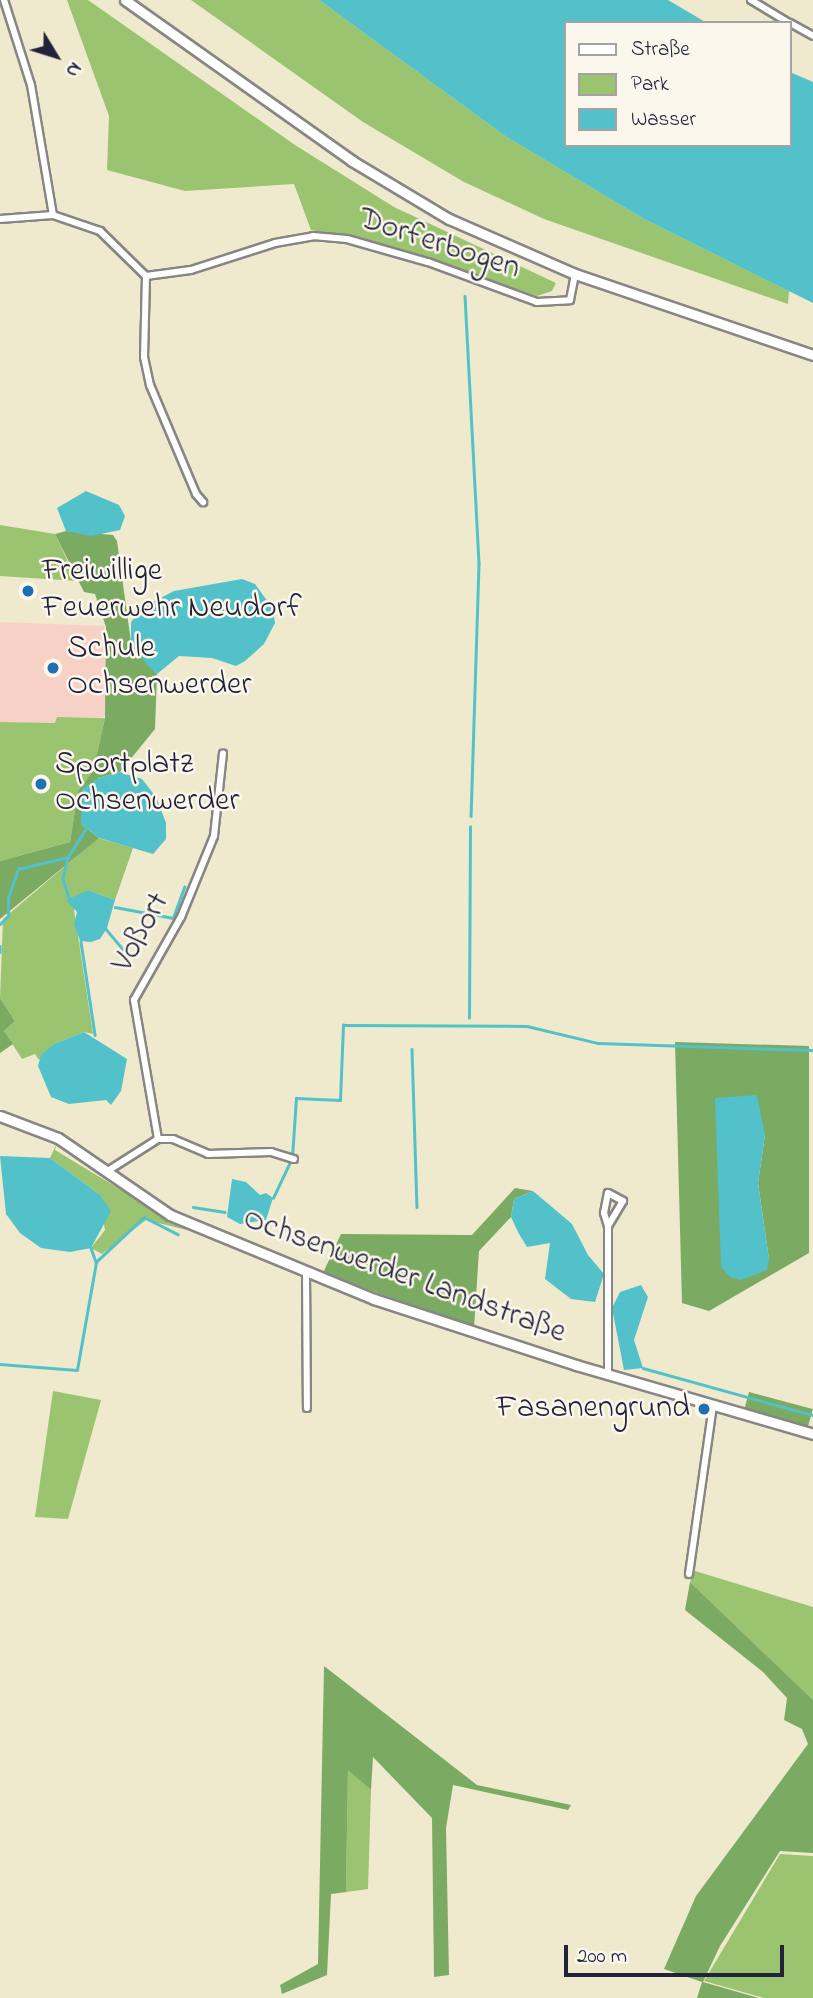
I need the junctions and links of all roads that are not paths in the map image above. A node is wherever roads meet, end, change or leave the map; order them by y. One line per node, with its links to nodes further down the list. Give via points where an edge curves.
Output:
1 (4, 0): 7 (street, via 31,85)
2 (125, 0): 9 (street, via 400,192 500,243)
3 (751, 0): 4 (street)
4 (787, 21)
5 (792, 24): 6 (street)
6 (813, 36)
7 (53, 215): 8 (street); 10 (street, via 100,231)
8 (0, 219)
9 (575, 274): 10 (street, Dorferbogen, via 570,300 537,302 428,262 347,239 313,236 191,270); 11 (street)
10 (146, 276): 12 (street, via 144,357 150,385 195,494)
11 (813, 355)
12 (204, 502)
13 (223, 753): 15 (street, Voßort, via 214,836 177,926 134,1000)
14 (0, 1116): 17 (street, Ochsenwerder Landstraße, via 58,1138)
15 (158, 1139): 16 (street, via 173,1139 208,1154 271,1152); 17 (street)
16 (295, 1159)
17 (106, 1172): 19 (street, Ochsenwerder Landstraße, via 170,1215)
18 (608, 1226): 18 (street, via 604,1213 608,1193 622,1201); 20 (street)
19 (306, 1272): 20 (street, Ochsenwerder Landstraße, via 430,1319); 22 (street)
20 (608, 1375): 21 (street, Ochsenwerder Landstraße)
21 (713, 1405): 23 (street, Ochsenwerder Landstraße); 24 (street)
22 (307, 1408)
23 (813, 1434)
24 (689, 1574)

